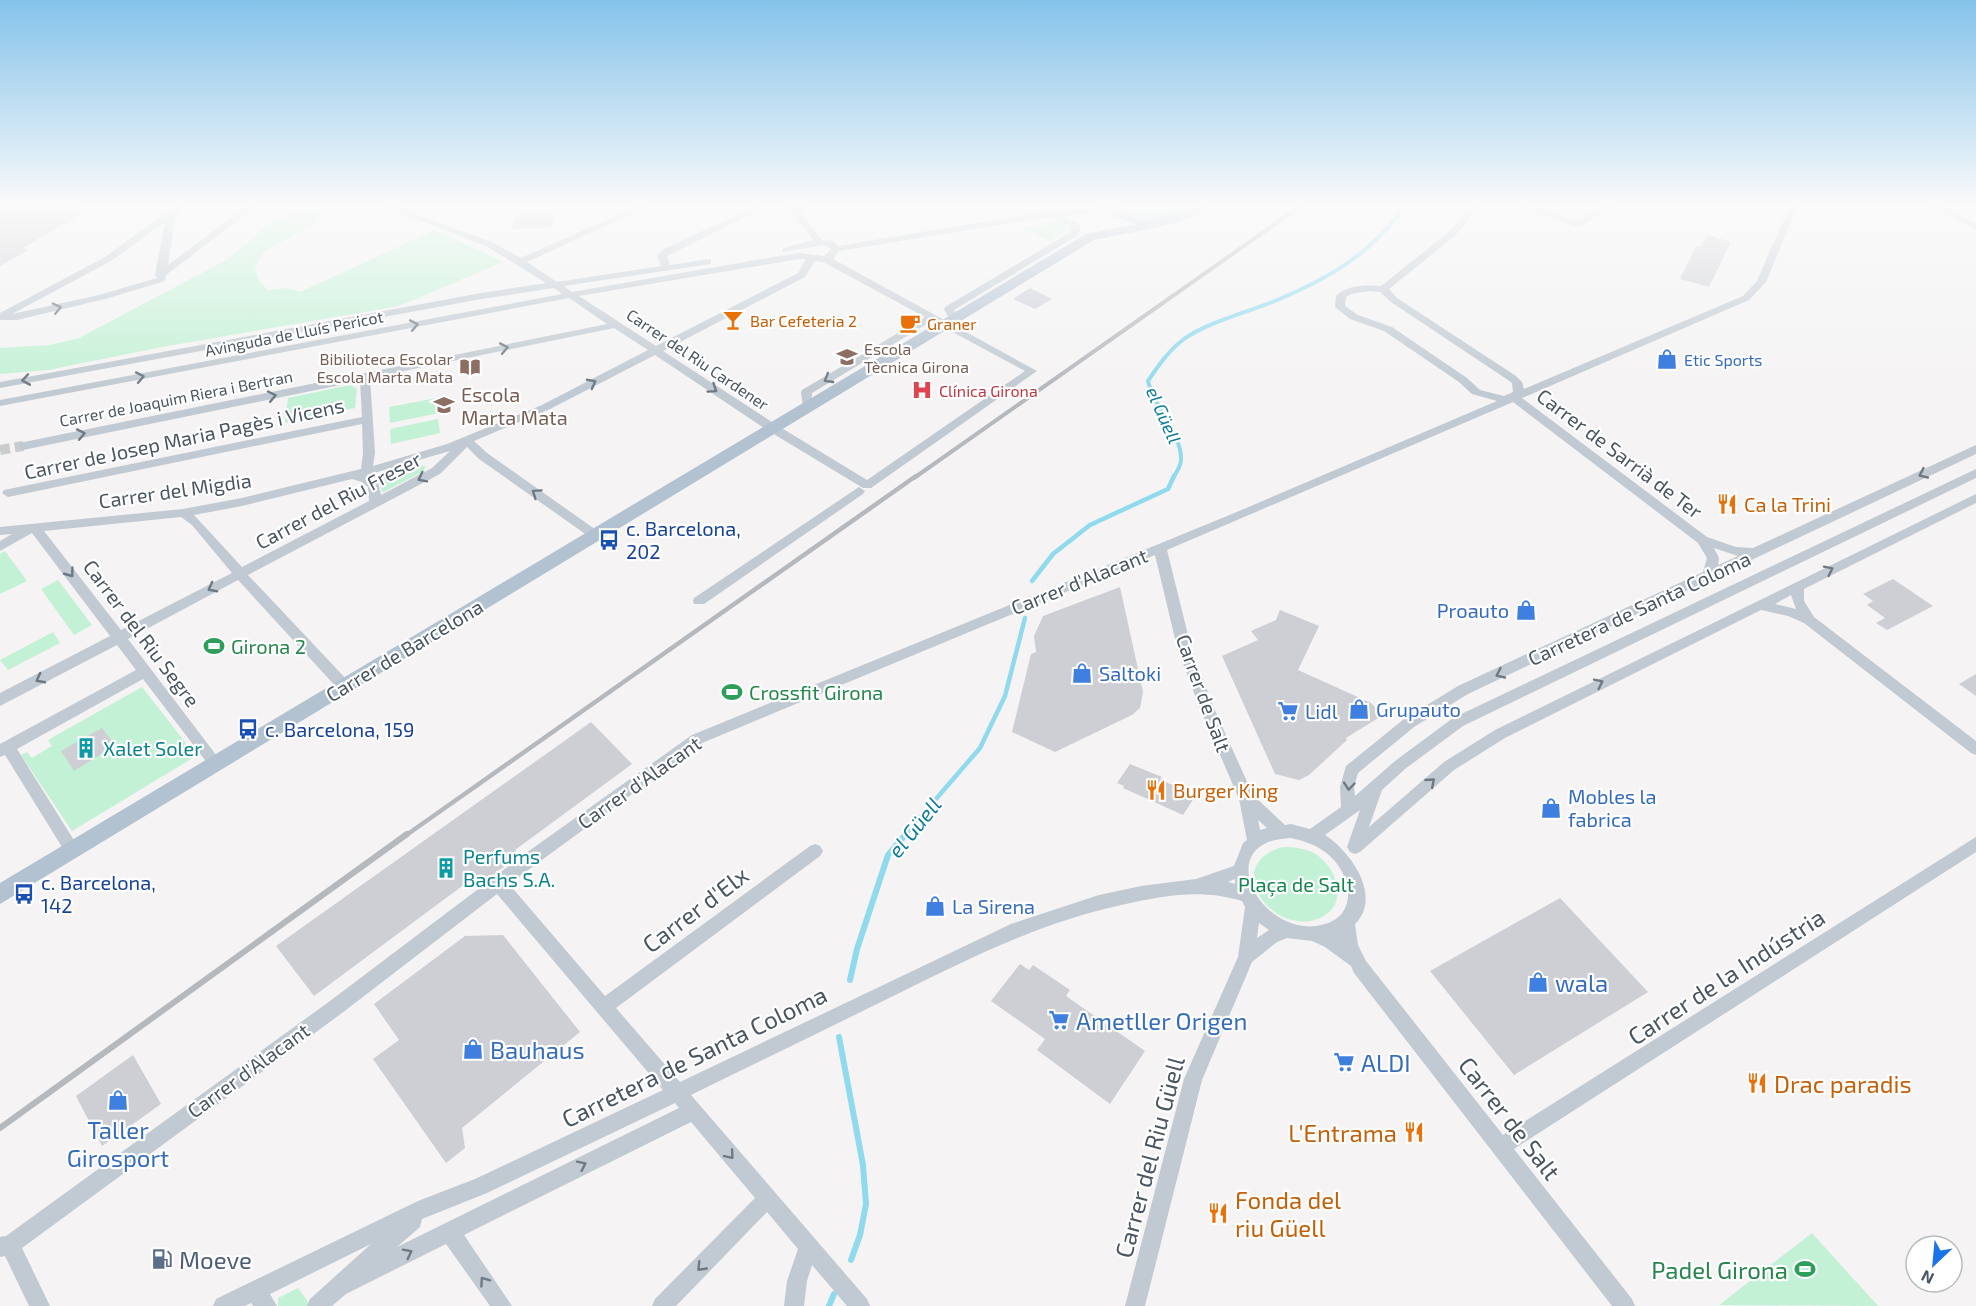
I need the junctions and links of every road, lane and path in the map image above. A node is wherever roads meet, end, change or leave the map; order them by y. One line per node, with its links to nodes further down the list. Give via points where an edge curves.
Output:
1 (97, 266): 17 (street)
2 (165, 266): 13 (street)
3 (179, 266): 13 (street)
4 (526, 266): 14 (street, Carrer del Riu Cardener)
5 (660, 266): 14 (street, Avinguda de Lluís Pericot)
6 (737, 266): 16 (street, Avinguda de Lluís Pericot)
7 (804, 266): 20 (street, Carrer del Riu Freser, via 802,275)
8 (838, 266): 18 (street)
9 (1021, 266): 18 (street, Carrer de Barcelona, via 949,309)
10 (1039, 266): 18 (main road, Carrer de Barcelona)
11 (1412, 266): 15 (street)
12 (1768, 266): 23 (street, Carrer d'Alacant, via 1761,282 1746,298)
13 (163, 279): 17 (street, one-way to 13, via 102,297)
14 (554, 285): 16 (street, Carrer del Riu Cardener); 22 (street, Avinguda de Lluís Pericot, one-way to 22)
15 (1383, 289): 23 (street, Carrer de Sarrià de Ter, via 1512,378 1520,388); 23 (street, Carrer de Sarrià de Ter, via 1348,291 1341,296 1340,307 1388,329 1476,392 1496,399)
16 (570, 296): 19 (street, Carrer del Riu Cardener); 24 (street, Avinguda de Lluís Pericot, one-way to 16)
17 (0, 318)
18 (943, 320): 26 (main road, Carrer de Barcelona); 32 (street, via 1032,371)
19 (616, 325): 20 (street, Carrer del Riu Cardener); 21 (street, Carrer de Joaquim Riera i Bertran, one-way to 19)
20 (655, 350): 26 (street, Carrer del Riu Cardener, one-way to 26); 27 (street, Carrer del Riu Freser, one-way to 20, via 546,407)
21 (365, 376): 25 (street); 28 (street, Carrer de Joaquim Riera i Bertran, one-way to 21)
22 (0, 385)
23 (1514, 398): 40 (street, Carrer de Sarrià de Ter); 42 (street, Carrer d'Alacant)
24 (0, 403)
25 (367, 419): 31 (street, via 369,453); 33 (street, Carrer de Josep Maria Pagès i Vicens)
26 (771, 428): 32 (street, Carrer del Riu Cardener); 39 (main road, Carrer de Barcelona)
27 (467, 441): 31 (street, Carrer del Migdia); 35 (street, Carrer del Riu Freser, one-way to 35, via 436,471); 39 (street, one-way to 27)
28 (23, 446)
29 (1976, 449): 43 (street, Carretera de Santa Coloma, one-way to 43)
30 (1976, 473): 57 (street, Carretera de Santa Coloma, via 1458,722)
31 (360, 474): 35 (street, via 374,485); 36 (street, Carrer del Migdia)
32 (863, 488): 47 (street)
33 (8, 492)
34 (1976, 498): 46 (street, one-way to 34)
35 (375, 502): 44 (street, Carrer del Riu Freser)
36 (183, 513): 37 (street, Carrer del Migdia); 44 (street, via 196,522)
37 (34, 527): 38 (street, Carrer del Migdia); 41 (street); 50 (street, Carrer del Riu Segre, one-way to 50)
38 (0, 531)
39 (595, 535): 52 (main road, Carrer de Barcelona)
40 (1703, 540): 43 (street, Carrer de Sarrià de Ter); 45 (street, Carrer de Sarrià de Ter, via 1713,558)
41 (0, 547)
42 (1160, 548): 58 (street, Carrer de Salt, via 1193,675); 69 (street, Carrer d'Alacant, via 710,732)
43 (1756, 553): 45 (street, Carretera de Santa Coloma)
44 (241, 573): 50 (street, Carrer del Riu Freser, one-way to 50); 52 (street)
45 (1709, 575): 59 (street, Carretera de Santa Coloma, one-way to 59, via 1463,690 1408,723 1351,770 1347,787)
46 (1797, 586): 48 (street); 49 (street, via 1798,601)
47 (699, 601)
48 (1759, 604): 49 (street); 64 (street, one-way to 48, via 1449,766 1500,734)
49 (1809, 620): 55 (street)
50 (119, 637): 53 (street, Carrer del Riu Freser, one-way to 53); 56 (street, Carrer del Riu Segre)
51 (138, 675): 54 (street)
52 (344, 686): 56 (main road, Carrer de Barcelona)
53 (0, 700)
54 (4, 749): 65 (street)
55 (1976, 749)
56 (216, 764): 65 (main road, Carrer de Barcelona)
57 (1375, 788): 59 (street, Carretera de Santa Coloma); 64 (street, Carretera de Santa Coloma)
58 (1247, 799): 60 (street, Carrer de Salt); 62 (street, Carrer de Salt)
59 (1349, 810): 61 (street, Carretera de Santa Coloma)
60 (1281, 832): 61 (street); 62 (street)
61 (1312, 836): 67 (street, via 1332,846)
62 (1255, 843): 68 (street, via 1246,853)
63 (1976, 844): 81 (street, Carrer de la Indústria)
64 (1355, 847): 67 (street, Carretera de Santa Coloma)
65 (72, 850): 71 (main road, Carrer de Barcelona)
66 (815, 851): 78 (street, Carrer d'Elx)
67 (1349, 866): 73 (street, via 1357,895)
68 (1240, 870): 70 (street, Carretera de Santa Coloma); 72 (street)
69 (499, 884): 78 (street); 85 (street, Carrer d'Alacant)
70 (1197, 886): 72 (street, Carretera de Santa Coloma, via 1219,887); 79 (street, Carretera de Santa Coloma, via 1108,900 1054,914 1005,933)
71 (0, 894)
72 (1249, 901): 74 (street, via 1266,920); 76 (street, Carrer del Riu Güell)
73 (1346, 920): 75 (street, via 1330,931); 77 (street, Carrer de Salt)
74 (1286, 930): 75 (street); 76 (street, Carrer del Riu Güell)
75 (1314, 934): 77 (street, Carrer de Salt)
76 (1246, 957): 96 (street, Carrer del Riu Güell, via 1193,1079)
77 (1356, 960): 81 (street, Carrer de Salt)
78 (604, 1007): 79 (street)
79 (676, 1092): 80 (street); 83 (street, Carretera de Santa Coloma, via 480,1186)
80 (693, 1111): 82 (street, one-way to 82); 84 (street, one-way to 80)
81 (1501, 1147): 97 (street, Carrer de Salt)
82 (767, 1199): 86 (street); 93 (street, one-way to 93)
83 (425, 1208): 87 (street); 88 (street, Carretera de Santa Coloma)
84 (449, 1232): 87 (street, one-way to 84); 92 (street, one-way to 84)
85 (5, 1246): 89 (street, Carrer d'Alacant)
86 (809, 1246): 94 (street, via 797,1281); 95 (street)
87 (336, 1288): 91 (street)
88 (260, 1299): 90 (street, Carretera de Santa Coloma)
89 (40, 1306)
90 (223, 1306)
91 (317, 1306)
92 (502, 1306)
93 (662, 1306)
94 (794, 1306)
95 (860, 1306)
96 (1135, 1306)
97 (1625, 1306)

